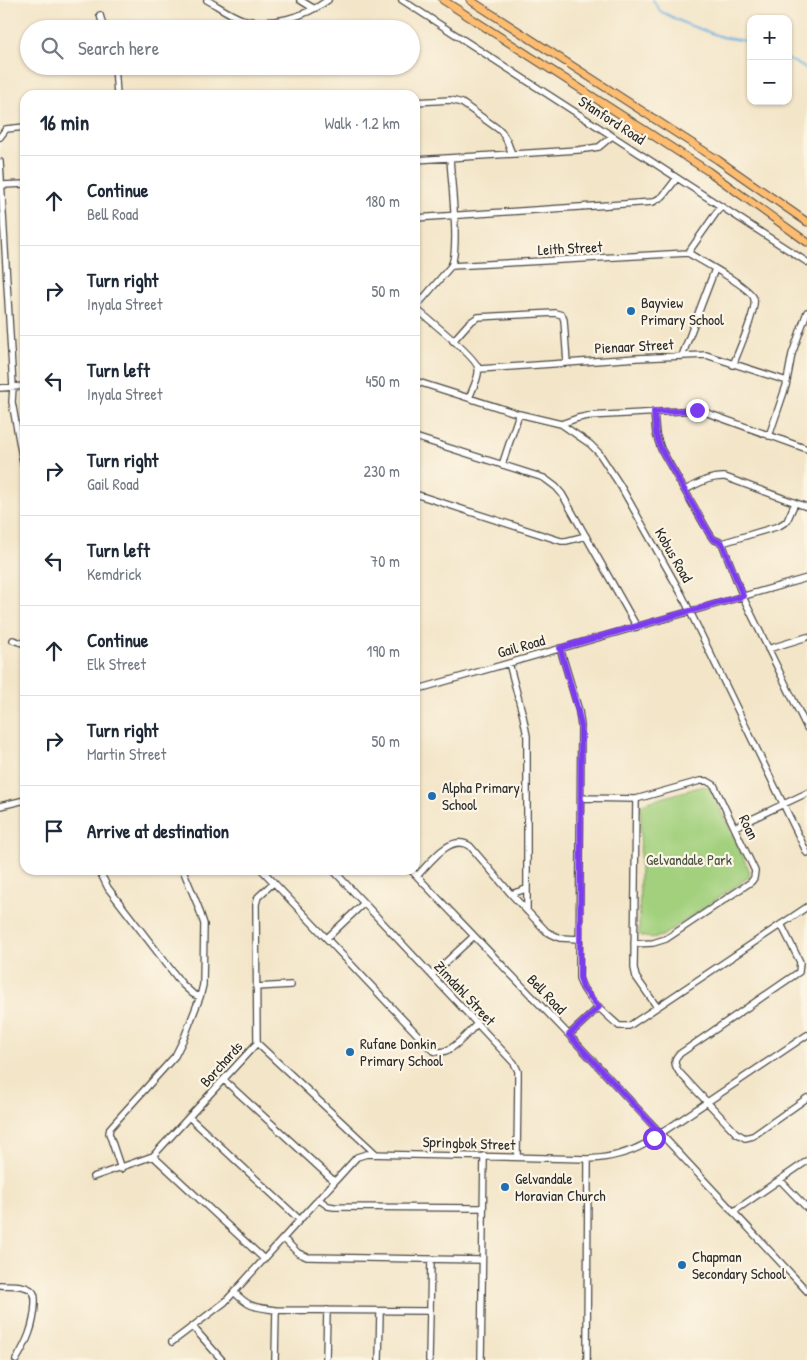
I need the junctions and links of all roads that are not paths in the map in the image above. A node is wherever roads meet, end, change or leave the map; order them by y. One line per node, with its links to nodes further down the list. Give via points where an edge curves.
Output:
1 (207, 0): 10 (street)
2 (300, 0): 7 (street)
3 (328, 0): 7 (street)
4 (402, 0): 17 (street, Stanford Road)
5 (443, 0): 29 (main road, Stanford Road, via 708,171)
6 (470, 0): 28 (main road, Stanford Road, via 718,160)
7 (313, 8): 11 (street)
8 (100, 15): 9 (street)
9 (101, 20)
10 (247, 20)
11 (283, 20)
12 (116, 75): 13 (street)
13 (117, 90)
14 (420, 102): 18 (street, via 451,100 462,103 500,131)
15 (20, 128): 16 (street)
16 (3, 132)
17 (612, 136): 18 (street, via 596,148); 22 (street, Stanford Road)
18 (512, 154): 19 (street)
19 (450, 158): 20 (street); 26 (street)
20 (420, 160)
21 (0, 162): 24 (street)
22 (677, 178): 25 (street, Stanford Road); 26 (street, via 663,196 652,202)
23 (20, 184): 24 (street)
24 (2, 185): 45 (street)
25 (721, 206): 30 (street); 31 (street, Stanford Road)
26 (453, 216): 27 (street); 32 (street, via 455,245)
27 (420, 218)
28 (807, 222)
29 (807, 242)
30 (688, 253): 32 (street, Leith Street); 33 (street)
31 (807, 262)
32 (451, 266): 34 (street)
33 (715, 269): 38 (street); 40 (street, via 751,293 755,300)
34 (420, 302)
35 (420, 312): 37 (street)
36 (807, 312): 42 (street, via 792,354)
37 (453, 341): 39 (street, via 478,317 555,313 562,315 564,320); 41 (street, via 469,355)
38 (682, 356): 39 (street, Pienaar Street); 40 (street, Pienaar Street, via 706,355)
39 (567, 363): 41 (street, Pienaar Street)
40 (733, 365): 42 (street, Pienaar Street)
41 (478, 369): 47 (street)
42 (787, 381): 51 (street)
43 (420, 383): 47 (street, Kobus Road)
44 (20, 386): 45 (street)
45 (13, 387): 46 (street); 52 (street, via 12,402)
46 (0, 388)
47 (469, 398): 49 (street, Kobus Road)
48 (654, 412): 50 (street, via 582,417); 51 (street, via 699,410); 56 (street, via 659,443)
49 (519, 414): 50 (street, Kobus Road); 55 (street)
50 (561, 424): 64 (street, Kobus Road, via 590,444 605,460)
51 (769, 436): 54 (street)
52 (20, 437)
53 (420, 439): 55 (street)
54 (807, 449)
55 (502, 466): 60 (street, via 544,478 556,486)
56 (685, 490): 58 (street, via 706,479 726,477); 61 (street, via 713,539)
57 (420, 496): 60 (street, via 561,540)
58 (795, 503): 59 (street); 61 (street, via 787,521 779,526)
59 (807, 507)
60 (586, 536): 65 (street)
61 (722, 543): 63 (street)
62 (807, 578): 63 (street, Gail Road)
63 (743, 596): 64 (street, Gail Road); 70 (street)
64 (690, 611): 65 (street, Gail Road); 78 (street, Kobus Road)
65 (637, 627): 69 (street, Gail Road)
66 (807, 637): 70 (street)
67 (13, 640): 68 (street)
68 (20, 642)
69 (560, 648): 71 (street, Gail Road); 75 (street, via 580,718)
70 (768, 649): 73 (street)
71 (509, 663): 72 (street, Gail Road); 89 (street, via 526,727)
72 (420, 689)
73 (807, 728)
74 (807, 793): 78 (street)
75 (581, 798): 76 (street, Roan); 97 (street)
76 (636, 799): 80 (street, Roan, via 707,781 714,785); 98 (street)
77 (20, 801): 79 (street)
78 (784, 804): 80 (street); 81 (street, Kobus Road)
79 (0, 806)
80 (735, 827): 98 (street, Roan, via 755,871 751,882 666,939)
81 (807, 853)
82 (420, 873): 90 (street, via 445,848 462,842 470,846)
83 (102, 875): 102 (street, via 182,984)
84 (185, 875): 102 (street, via 204,924)
85 (266, 875): 88 (street)
86 (338, 875): 91 (street, Zimdahl Street)
87 (417, 876): 95 (street, Bell Road)
88 (273, 883): 96 (street); 101 (street, Borchards, via 258,897 256,904)
89 (526, 889): 90 (street); 93 (street)
90 (511, 894): 93 (street)
91 (364, 903): 96 (street); 99 (street, Zimdahl Street)
92 (807, 907): 94 (street)
93 (526, 911): 97 (street, via 550,935)
94 (780, 924): 104 (street); 111 (street, via 800,962 799,972 676,1058 679,1072)
95 (474, 936): 99 (street); 106 (street, Bell Road)
96 (327, 938): 105 (street, via 434,1052 448,1050)
97 (579, 938): 103 (street, via 580,981)
98 (634, 944): 104 (street, via 635,974)
99 (432, 975): 105 (street, Zimdahl Street)
100 (291, 985): 101 (street)
101 (256, 987): 108 (street, Borchards)
102 (200, 997): 120 (street, via 175,1056 110,1128)
103 (599, 1007): 104 (street, via 619,1026 629,1026); 106 (street)
104 (657, 1007)
105 (477, 1024): 117 (street, Zimdahl Street, via 514,1063 518,1072)
106 (569, 1035): 113 (street, Bell Road)
107 (807, 1035): 111 (street, Springbok Street)
108 (257, 1043): 109 (street, Borchards); 114 (street)
109 (224, 1080): 112 (street, Borchards); 123 (street)
110 (807, 1098): 111 (street, via 747,1138 736,1133)
111 (708, 1102): 113 (street, Springbok Street)
112 (189, 1117): 115 (street, Borchards); 128 (street)
113 (661, 1134): 118 (street, Springbok Street, via 626,1153 608,1158); 127 (street, Bell Road)
114 (376, 1154): 116 (street, Springbok Street); 123 (street, Springbok Street, via 356,1157)
115 (154, 1156): 120 (street, Borchards); 130 (street)
116 (484, 1156): 117 (street, Springbok Street); 125 (street)
117 (517, 1157): 118 (street, Springbok Street)
118 (588, 1158): 149 (street)
119 (807, 1161): 122 (street)
120 (121, 1168): 121 (street, Borchards)
121 (93, 1177)
122 (780, 1180): 126 (street); 127 (street)
123 (334, 1181): 124 (street, Springbok Street)
124 (318, 1200): 125 (street, via 334,1207); 128 (street, Springbok Street)
125 (482, 1208): 132 (street)
126 (807, 1208)
127 (733, 1212): 134 (street, Bell Road)
128 (300, 1220): 129 (street, Springbok Street)
129 (283, 1238): 130 (street, Springbok Street); 131 (street, via 307,1257)
130 (264, 1259): 135 (street, Springbok Street)
131 (431, 1260): 132 (street); 138 (street)
132 (482, 1260): 148 (street)
133 (0, 1285): 142 (street, via 26,1287 36,1296 33,1326)
134 (807, 1291)
135 (234, 1292): 136 (street, via 248,1305); 140 (street, Springbok Street)
136 (276, 1310): 137 (street); 144 (street)
137 (327, 1310): 139 (street); 145 (street)
138 (430, 1311): 139 (street); 147 (street)
139 (380, 1312): 146 (street)
140 (194, 1327): 141 (street, Springbok Street); 143 (street)
141 (172, 1342)
142 (16, 1360)
143 (222, 1360)
144 (275, 1360)
145 (326, 1360)
146 (379, 1360)
147 (429, 1360)
148 (481, 1360)
149 (587, 1360)

